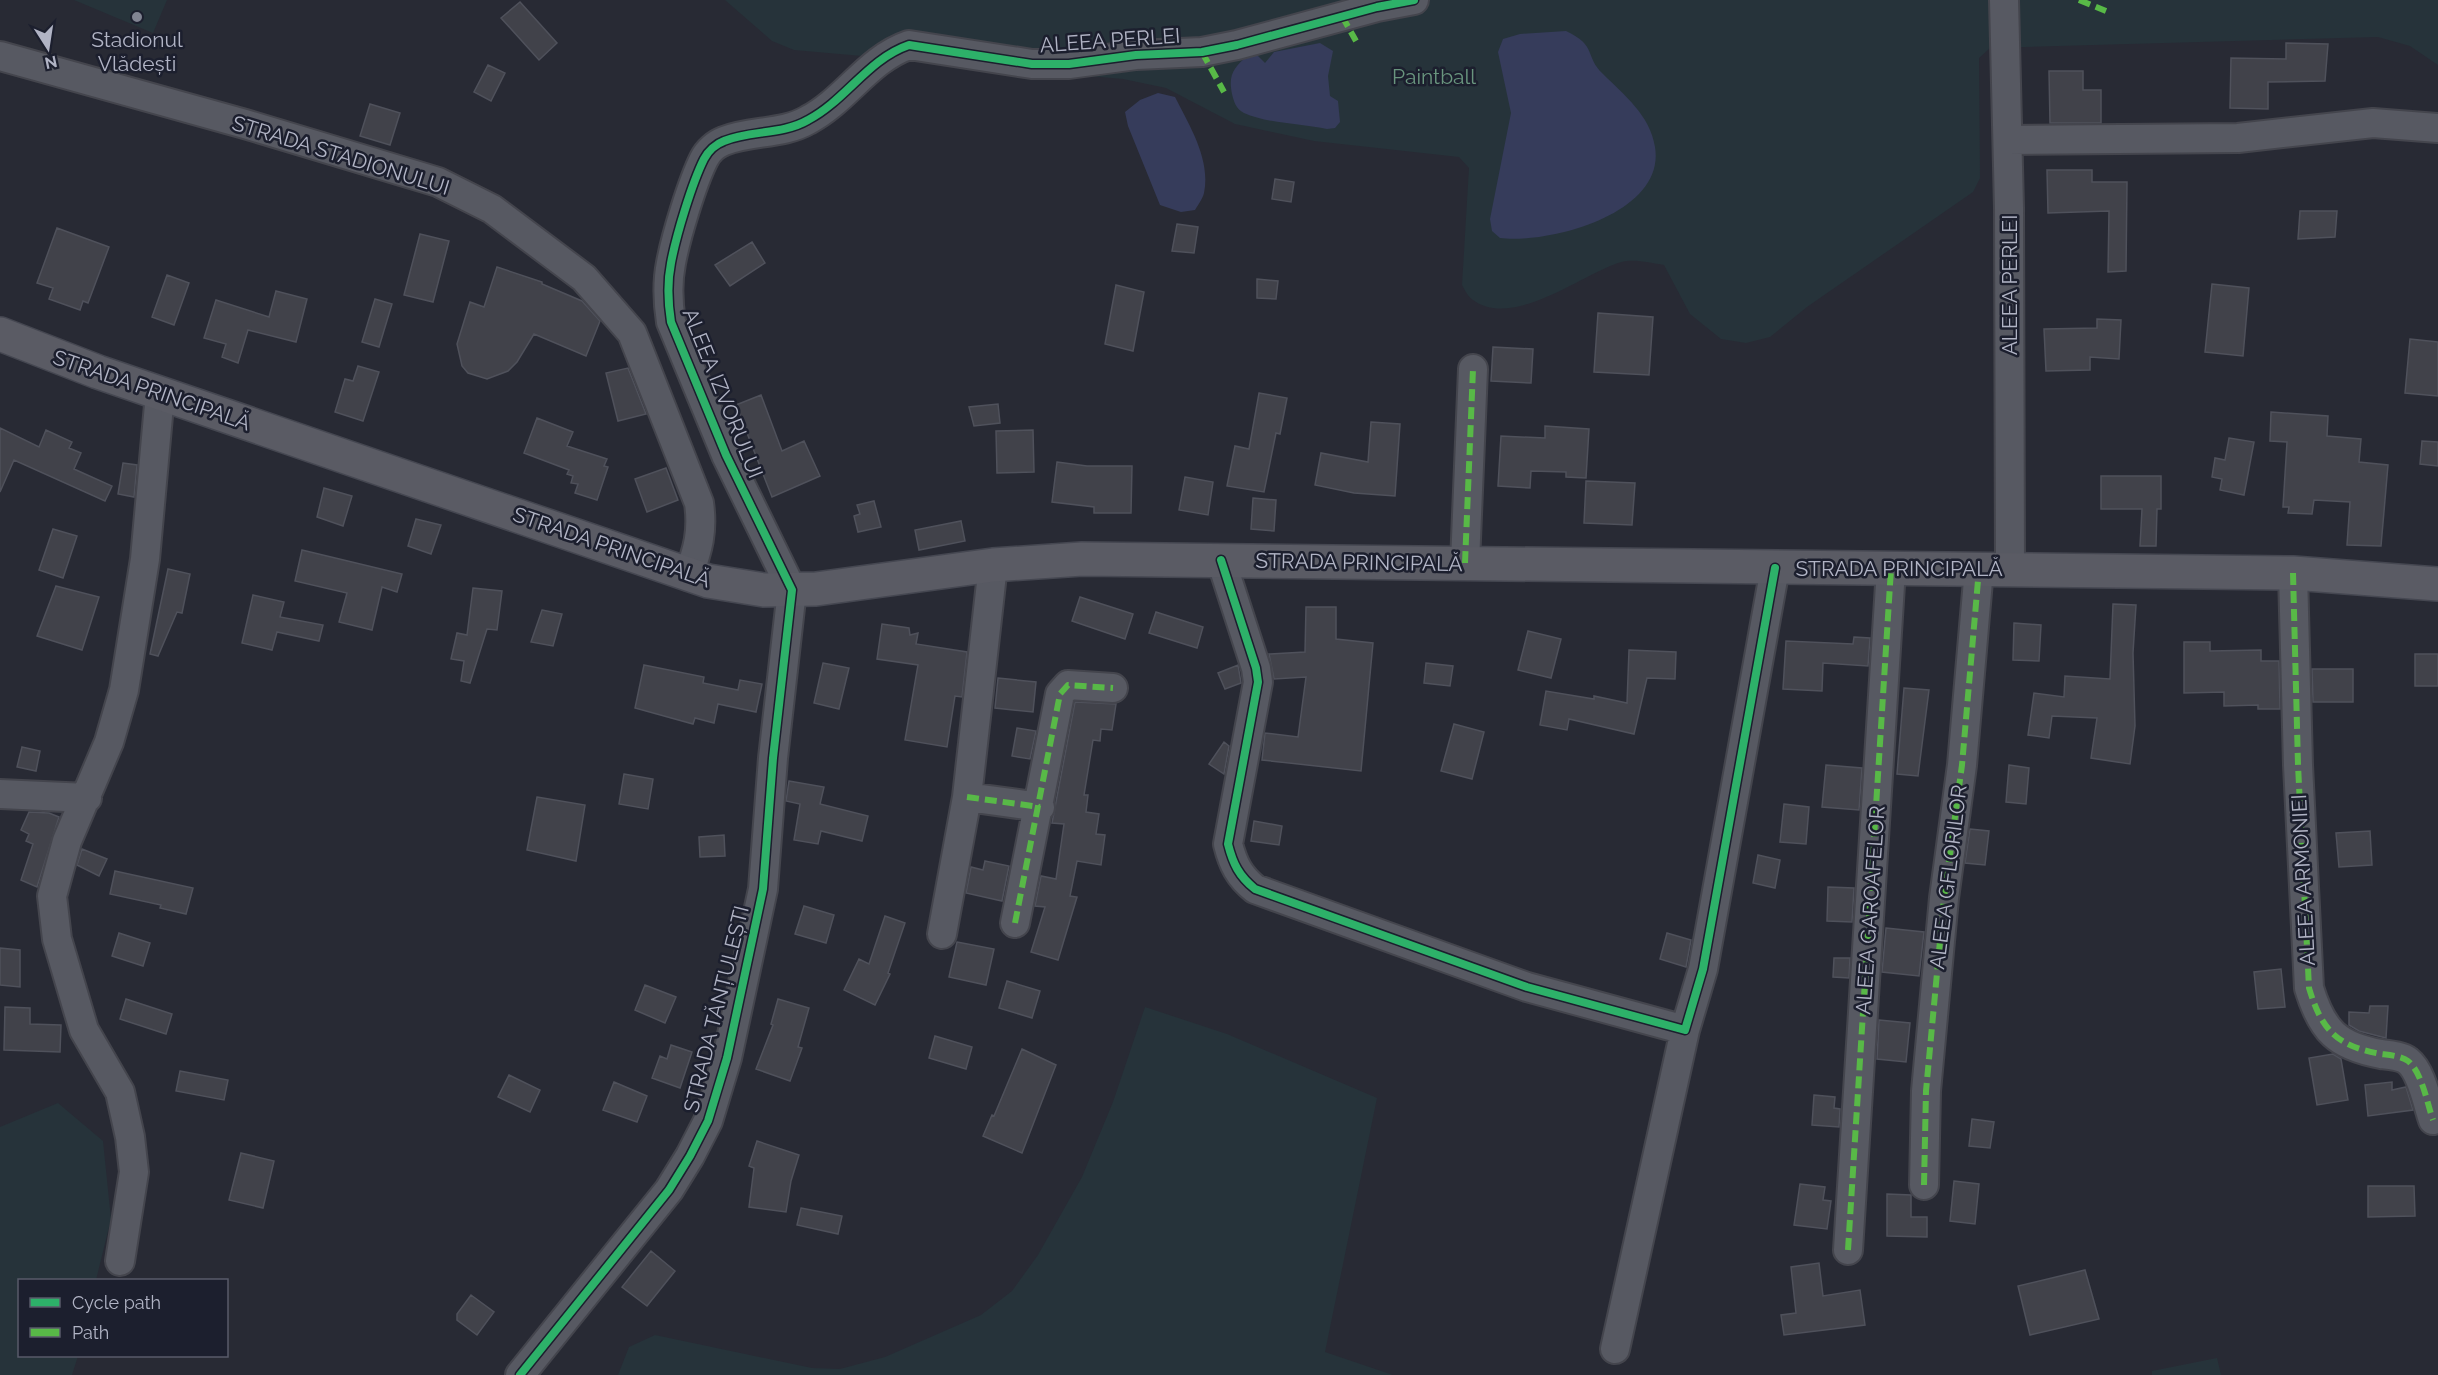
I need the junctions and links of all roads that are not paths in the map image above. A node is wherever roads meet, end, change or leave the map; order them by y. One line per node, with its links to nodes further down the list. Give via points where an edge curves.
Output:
1 (1414, 0): 6 (street, ALEEA PERLEI, via 1202,52 1069,64 1032,64 909,45 893,50 872,65 832,104 808,121)
2 (2004, 0): 5 (street, ALEEA PERLEI)
3 (0, 56): 8 (street, STRADA STADIONULUI, via 438,182 492,209 584,278)
4 (2438, 128): 5 (street, via 2373,123 2238,138)
5 (2008, 140): 17 (street, ALEEA PERLEI)
6 (725, 141): 7 (street, ALEEA IZVORULUI, via 705,158 679,231 670,265)
7 (671, 322): 8 (street); 21 (street, ALEEA IZVORULUI, via 726,455)
8 (632, 333): 19 (street, STRADA STADIONULUI, via 699,503 700,546)
9 (0, 334): 11 (main road, STRADA PRINCIPALĂ)
10 (1473, 369): 13 (street)
11 (160, 394): 19 (main road, STRADA PRINCIPALĂ, via 483,502); 25 (street, via 145,559 124,690)
12 (1221, 560): 13 (main road, STRADA PRINCIPALĂ); 14 (main road, STRADA PRINCIPALĂ, via 1082,559); 29 (street, via 1256,668 1257,682 1228,844 1232,863 1241,877 1264,892 1527,987)
13 (1465, 563): 15 (main road, STRADA PRINCIPALĂ)
14 (993, 565): 21 (main road, STRADA PRINCIPALĂ); 24 (street)
15 (1775, 568): 16 (main road, STRADA PRINCIPALĂ); 29 (street, via 1704,969)
16 (1891, 569): 17 (main road, STRADA PRINCIPALĂ); 32 (street, ALEEA GAROAFELOR)
17 (1994, 569): 18 (main road, STRADA PRINCIPALĂ); 31 (street, ALEEA GFLORILOR, via 1944,898 1929,1057)
18 (2293, 573): 20 (main road, STRADA PRINCIPALĂ); 30 (street, ALEEA ARMONIEI, via 2309,988 2316,1012 2341,1042 2358,1050 2407,1060 2415,1069)
19 (688, 576): 21 (main road, STRADA PRINCIPALĂ, via 738,587)
20 (2438, 584)
21 (792, 590): 35 (street, STRADA TĂNȚULEȘTI, via 763,889 727,1058 708,1121 669,1190)
22 (1113, 688): 26 (street, via 1068,685 1062,689)
23 (0, 794): 25 (street)
24 (967, 797): 26 (street); 28 (street)
25 (87, 798): 33 (street, via 67,841 52,896 57,939 84,1030 120,1092 130,1137 134,1173)
26 (1040, 807): 27 (street)
27 (1016, 922)
28 (942, 934)
29 (1685, 1030): 34 (street)
30 (2433, 1120)
31 (1924, 1185)
32 (1848, 1250)
33 (120, 1261)
34 (1615, 1349)
35 (520, 1375)

